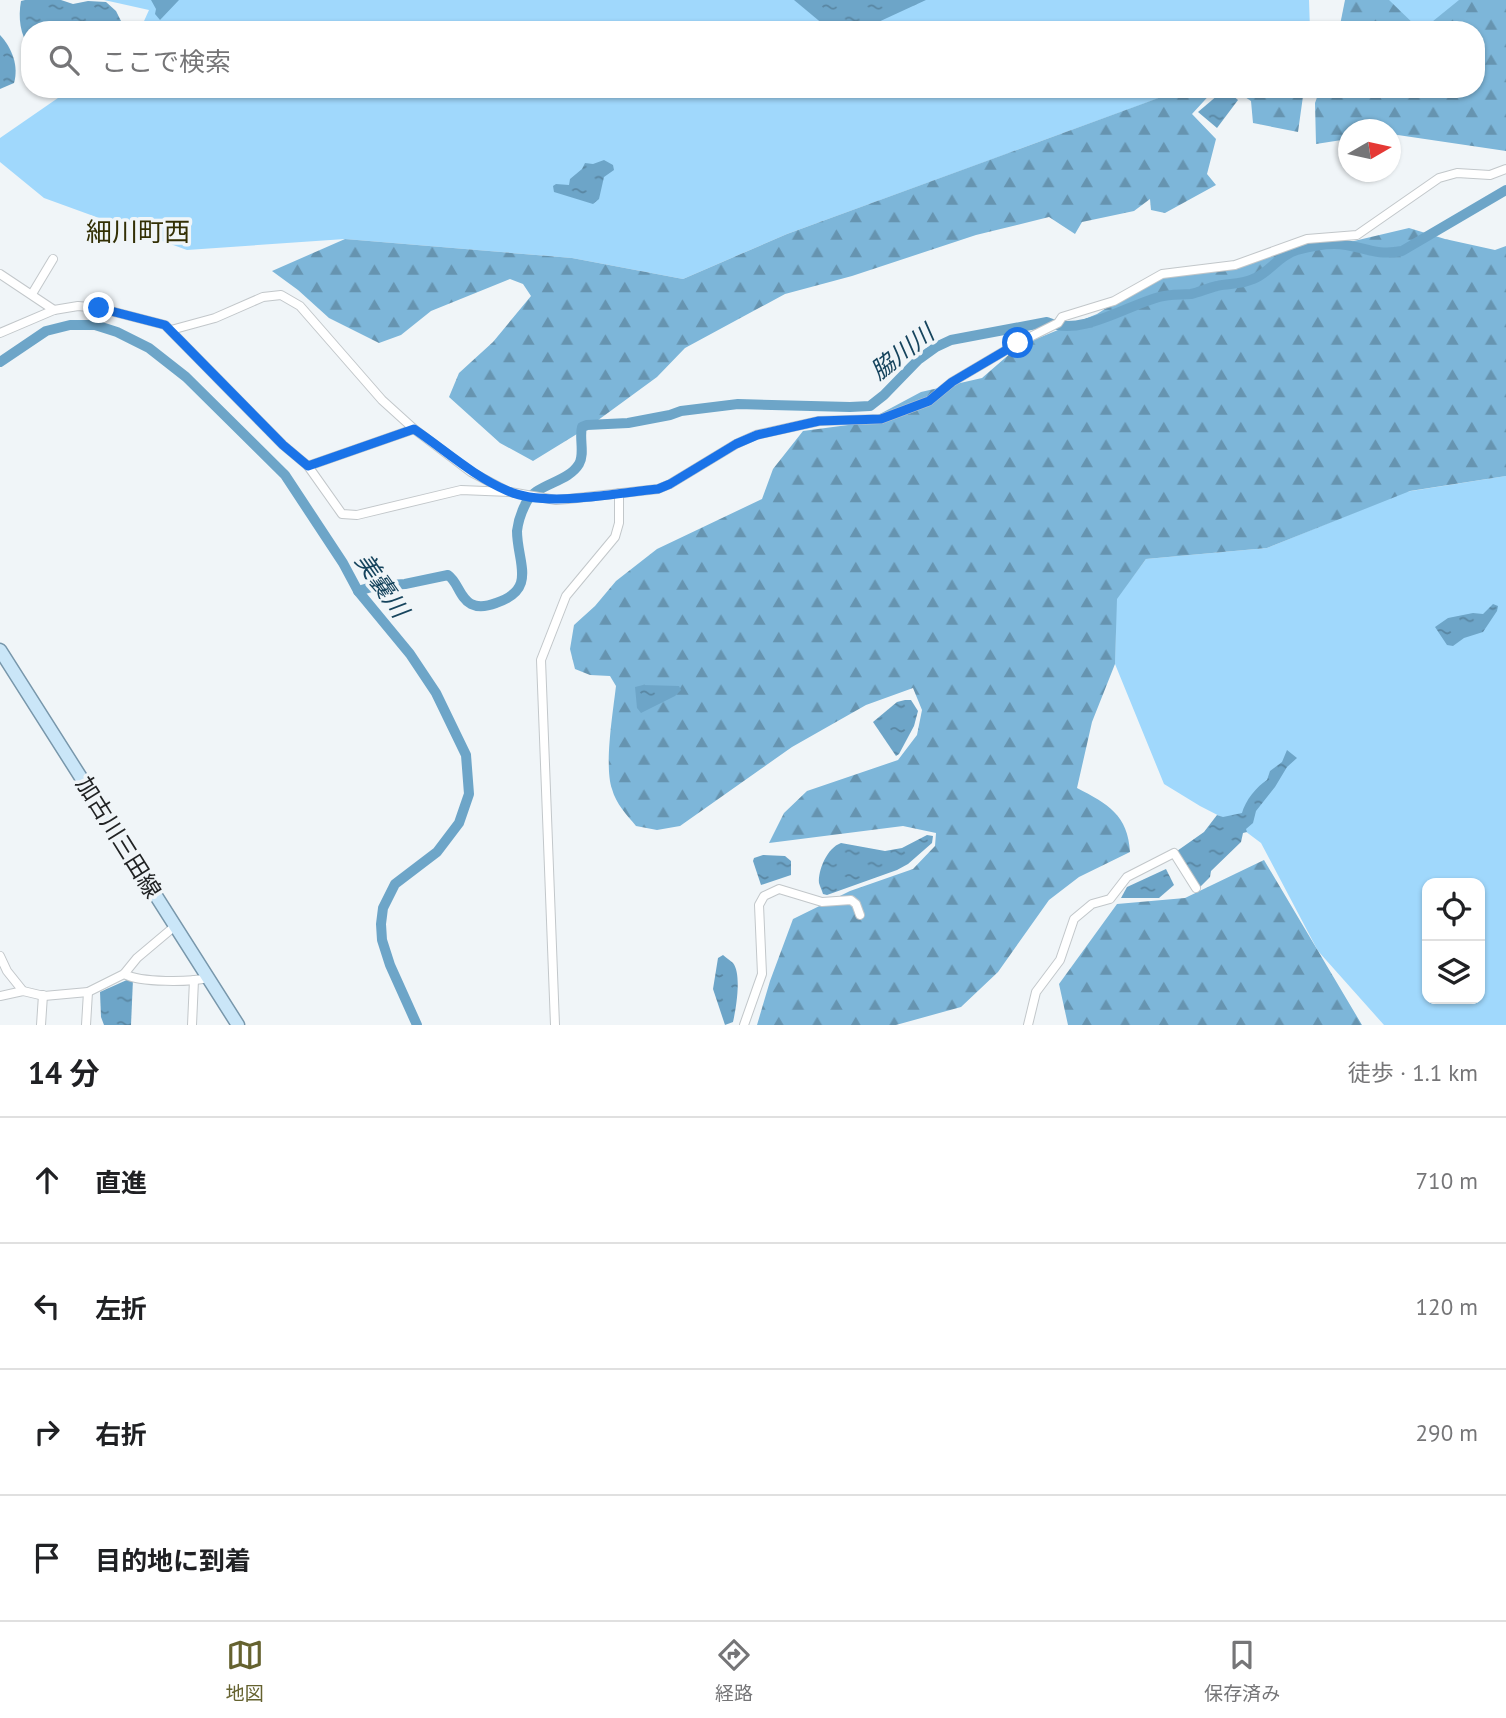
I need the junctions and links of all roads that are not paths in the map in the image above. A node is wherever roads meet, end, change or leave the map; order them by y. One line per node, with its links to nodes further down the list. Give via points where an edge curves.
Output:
1 (1506, 169): 11 (street, via 1490,175 1457,173 1439,178 1357,235 1307,239 1235,265 1162,274 1114,300 1062,317 952,382 929,401 893,415 819,421 757,435 670,484)
2 (52, 259): 4 (street)
3 (0, 274): 4 (street)
4 (32, 294): 5 (street)
5 (54, 310): 6 (street, via 99,308); 7 (street)
6 (171, 330): 8 (street, via 215,318 263,297 281,295 300,306 382,400); 9 (street)
7 (0, 333)
8 (414, 429): 9 (street); 10 (street, via 471,472)
9 (308, 466): 10 (street, via 342,514 357,515 461,490)
10 (510, 492): 11 (street, via 568,499)
11 (620, 493): 28 (street, via 615,537 566,596 541,660)
12 (0, 650): 15 (main road, 加古川三田線)
13 (1196, 888): 30 (street, via 1174,853 1127,877 1110,899 1083,910 1069,929 1055,969 1036,992)
14 (860, 915): 29 (street, via 851,900 822,902 779,889 764,896 759,905 762,974)
15 (175, 926): 17 (street); 18 (main road, 加古川三田線)
16 (0, 957): 20 (street)
17 (124, 974): 19 (street); 21 (street)
18 (208, 978): 19 (street); 24 (main road, 加古川三田線)
19 (194, 980): 27 (street)
20 (23, 991): 22 (street); 23 (street)
21 (88, 992): 22 (street); 26 (street)
22 (43, 995): 25 (street)
23 (0, 996)
24 (233, 1022)
25 (41, 1025)
26 (86, 1025)
27 (192, 1025)
28 (555, 1025)
29 (744, 1025)
30 (1028, 1025)

